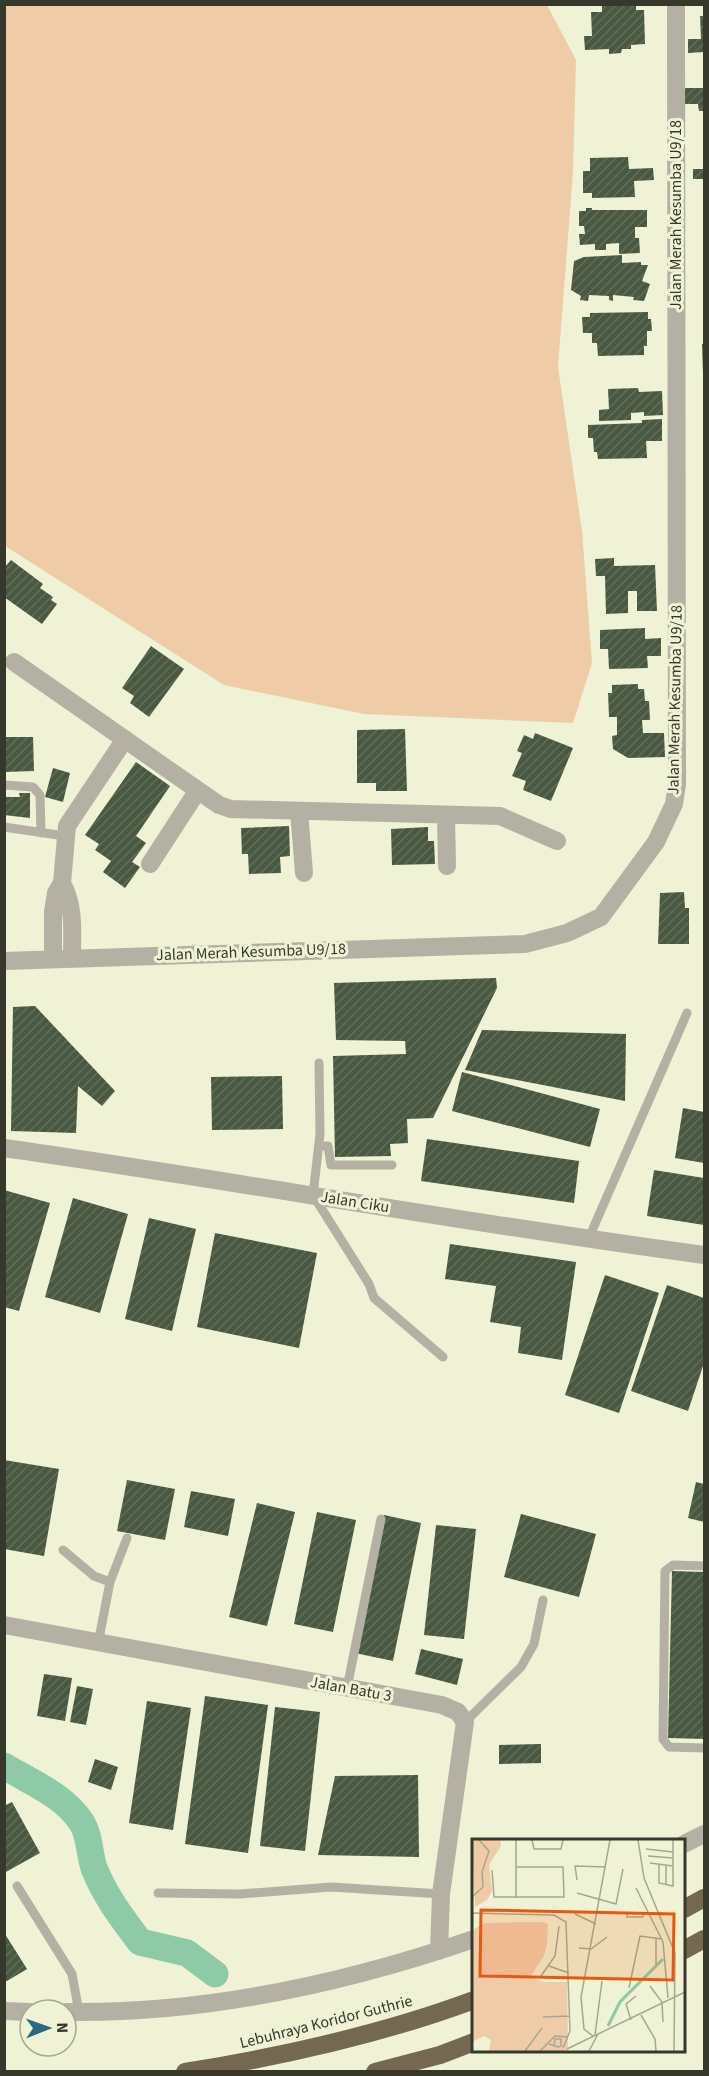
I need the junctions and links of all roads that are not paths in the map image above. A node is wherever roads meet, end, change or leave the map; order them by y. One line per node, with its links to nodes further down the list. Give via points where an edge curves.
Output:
1 (676, 4): 16 (street, Jalan Merah Kesumba U9/18, via 677,784 674,804 656,842 601,917 567,933 525,944)
2 (14, 662): 3 (street)
3 (125, 740): 5 (street); 10 (street, via 67,826)
4 (4, 785): 9 (lane, via 33,787 40,795)
5 (198, 790): 6 (street, via 231,809); 12 (street)
6 (298, 811): 7 (street); 14 (street)
7 (446, 815): 11 (street, via 500,816); 13 (street)
8 (4, 828): 9 (lane)
9 (41, 833): 10 (lane)
10 (65, 836): 15 (street)
11 (557, 841)
12 (150, 864)
13 (447, 866)
14 (304, 873)
15 (62, 883): 16 (street, via 72,909); 17 (street, via 53,912)
16 (72, 958): 17 (street, Jalan Merah Kesumba U9/18)
17 (53, 959): 18 (street, Jalan Merah Kesumba U9/18)
18 (4, 961)
19 (687, 1013): 25 (lane)
20 (319, 1063): 21 (lane)
21 (319, 1146): 23 (lane, via 327,1146 331,1165); 24 (lane)
22 (4, 1148): 24 (street, Jalan Ciku)
23 (392, 1166)
24 (313, 1195): 25 (street, Jalan Ciku); 27 (lane, via 374,1298)
25 (588, 1240): 26 (street, Jalan Ciku)
26 (705, 1255)
27 (443, 1357)
28 (381, 1519): 36 (lane)
29 (127, 1538): 32 (lane)
30 (63, 1550): 32 (lane, via 94,1576)
31 (705, 1566): 38 (lane, via 673,1565 665,1571 663,1738 669,1747)
32 (110, 1582): 35 (lane)
33 (543, 1600): 37 (lane, via 534,1644 521,1667)
34 (4, 1625): 35 (street, Jalan Batu 3)
35 (98, 1644): 36 (street, Jalan Batu 3)
36 (347, 1688): 37 (street, Jalan Batu 3, via 442,1705 458,1712)
37 (465, 1722): 43 (street)
38 (705, 1748)
39 (705, 1834): 40 (street)
40 (685, 1844)
41 (18, 1886): 50 (lane, via 72,1974)
42 (158, 1893): 43 (lane, via 240,1894 331,1887)
43 (441, 1894): 49 (street)
44 (705, 1898): 45 (highway)
45 (685, 1908)
46 (705, 1939): 48 (highway)
47 (472, 1940): 49 (street)
48 (685, 1949)
49 (439, 1951): 52 (street, via 285,1991 198,2003)
50 (73, 1998)
51 (472, 2001): 54 (highway, Lebuhraya Koridor Guthrie, via 407,2025 264,2059)
52 (78, 2012)
53 (472, 2043): 55 (highway)
54 (185, 2072)
55 (375, 2072)

